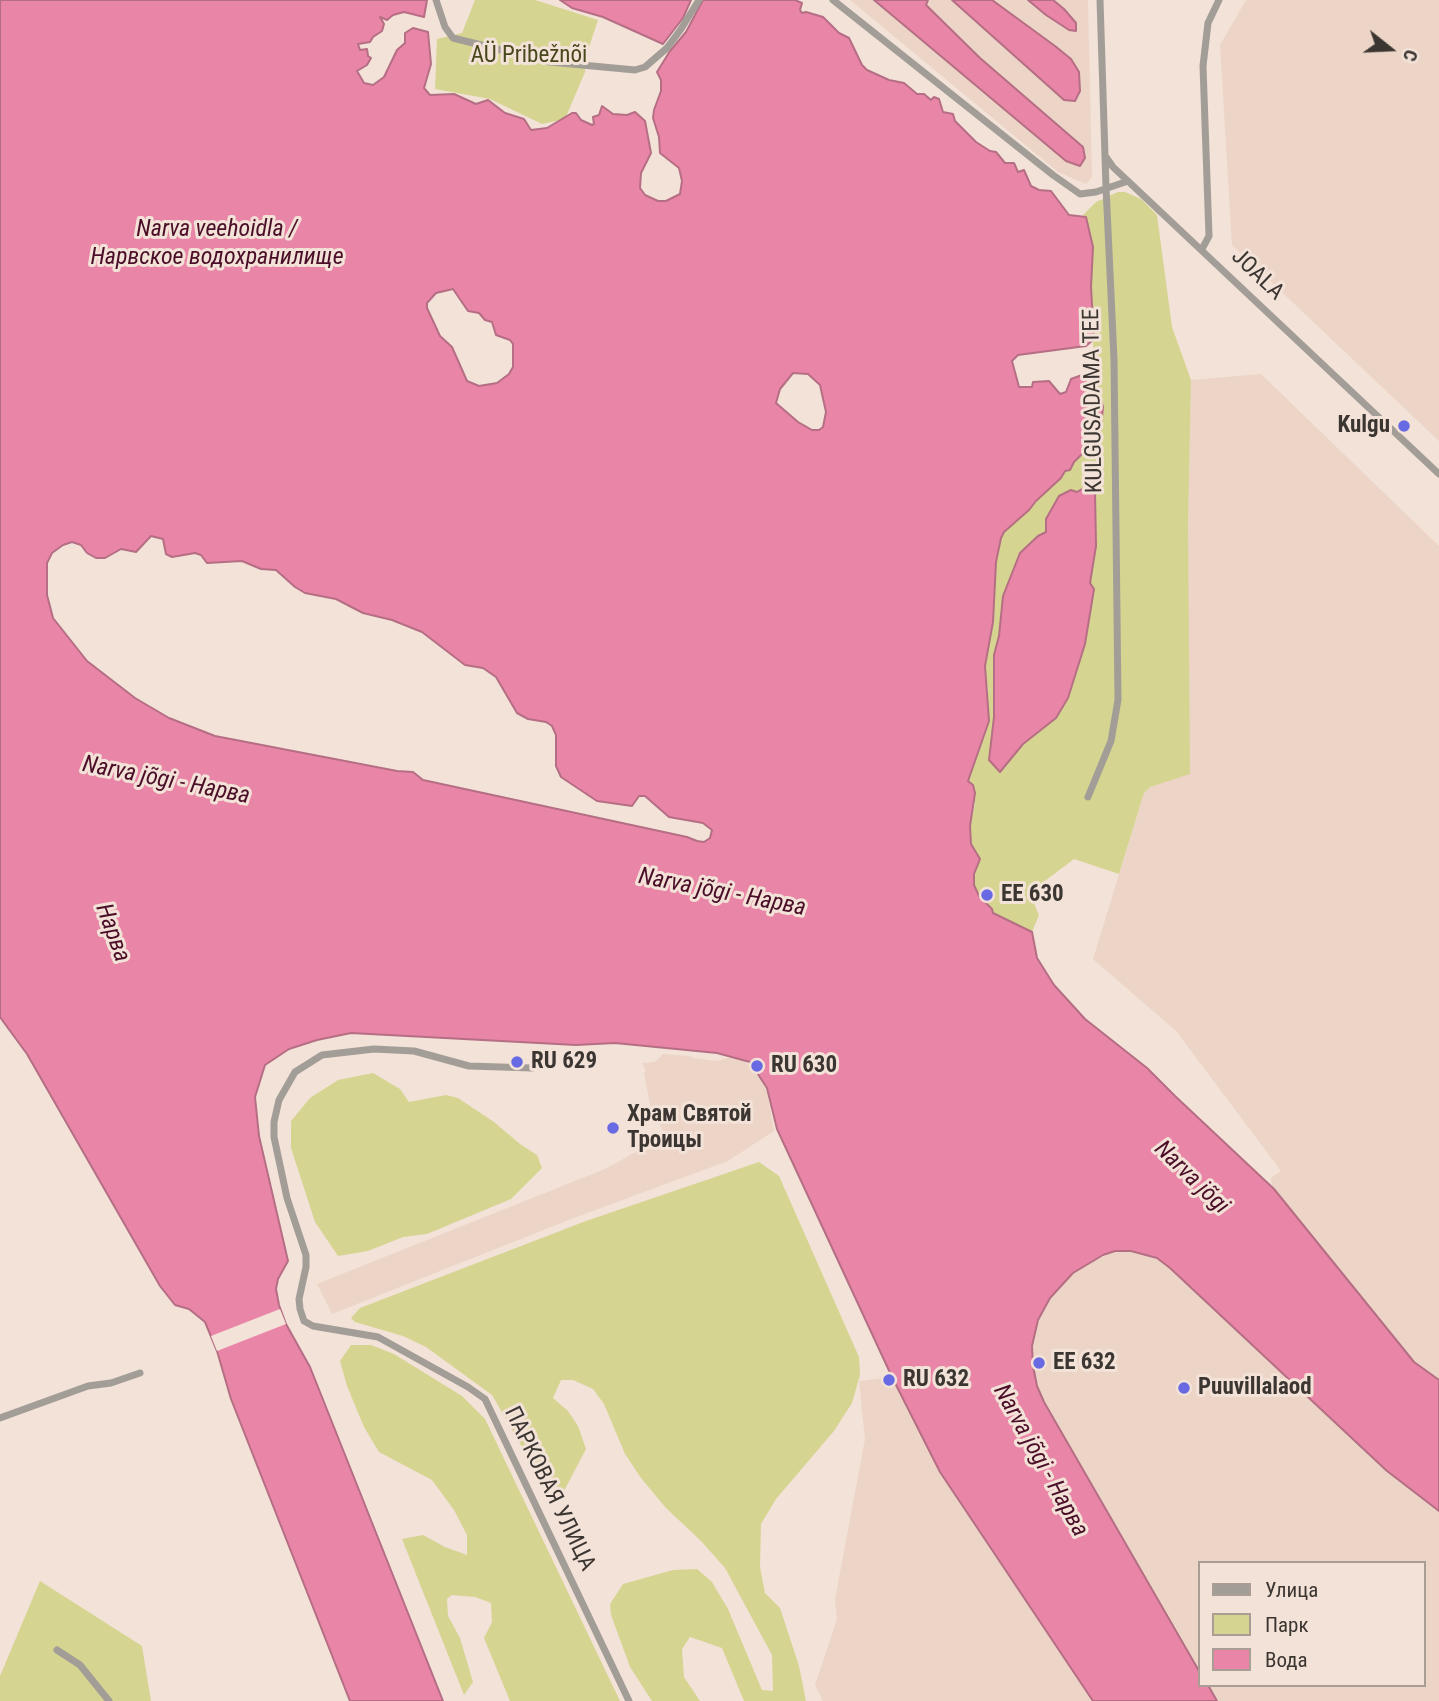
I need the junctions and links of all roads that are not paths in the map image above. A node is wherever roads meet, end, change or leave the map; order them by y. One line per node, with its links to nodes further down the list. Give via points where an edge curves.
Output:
1 (436, 0): 2 (street, via 453,38 550,62 635,70 667,48)
2 (699, 0)
3 (833, 0): 8 (street, via 1080,194)
4 (1100, 0): 6 (street, KULGUSADAMA TEE)
5 (1219, 0): 9 (street, JOALA, via 1208,23 1203,66 1209,236)
6 (1105, 157): 7 (street); 8 (street, KULGUSADAMA TEE)
7 (1128, 181): 8 (street); 9 (street)
8 (1105, 187): 11 (street, KULGUSADAMA TEE, via 1114,359 1118,700 1111,741)
9 (1202, 249): 10 (street, JOALA)
10 (1439, 474)
11 (1088, 797)
12 (532, 1068): 17 (street, ПАРКОВАЯ УЛИЦА, via 469,1066 414,1051 374,1049 322,1055 295,1072 279,1100 274,1137 306,1255 300,1309 304,1321 313,1326 378,1337 485,1399)
13 (140, 1373): 14 (street, via 88,1386)
14 (0, 1418)
15 (57, 1650): 16 (street, via 80,1665)
16 (109, 1701)
17 (629, 1701)

